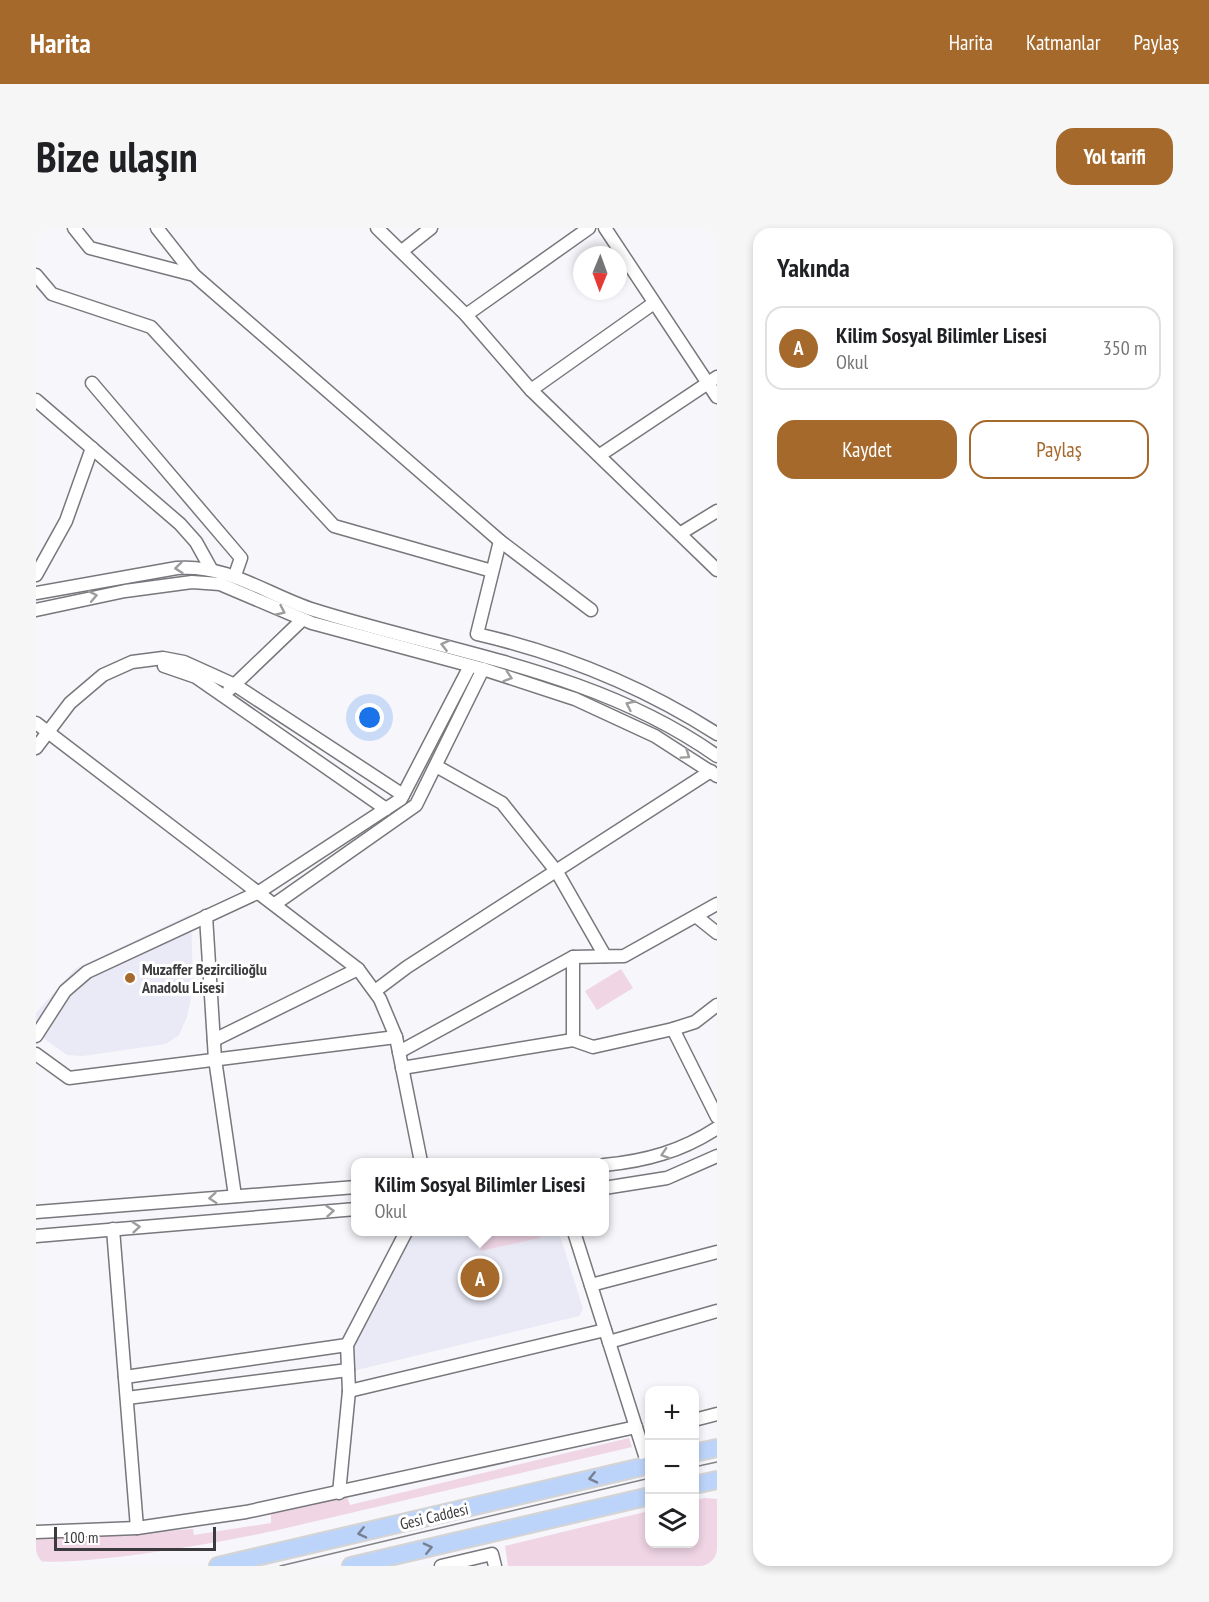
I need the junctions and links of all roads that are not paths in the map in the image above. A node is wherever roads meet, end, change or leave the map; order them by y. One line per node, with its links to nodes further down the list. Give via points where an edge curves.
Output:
1 (74, 228): 9 (street, via 90,248)
2 (157, 228): 9 (street)
3 (376, 228): 7 (street)
4 (431, 228): 7 (street)
5 (589, 228): 11 (street)
6 (605, 228): 10 (street)
7 (402, 251): 11 (street)
8 (36, 275): 24 (street, via 52,294 151,327 334,526)
9 (194, 275): 21 (street)
10 (654, 303): 12 (street); 14 (street)
11 (466, 315): 14 (street)
12 (712, 380): 15 (street); 18 (street)
13 (92, 384): 26 (street, via 241,558)
14 (531, 390): 18 (street)
15 (717, 397)
16 (36, 400): 17 (street)
17 (92, 448): 22 (street, via 188,533); 25 (street, via 66,521)
18 (600, 455): 20 (street)
19 (717, 511): 20 (street)
20 (681, 533): 23 (street)
21 (500, 541): 24 (street); 29 (street)
22 (211, 568): 26 (street); 27 (street, one-way to 27, via 177,568)
23 (717, 570)
24 (492, 571): 31 (street)
25 (36, 575)
26 (235, 575): 32 (street, one-way to 26, via 312,610)
27 (36, 593)
28 (36, 610): 30 (street, one-way to 30, via 96,596 202,582 228,587)
29 (591, 610)
30 (302, 620): 33 (street); 35 (street)
31 (477, 633): 32 (street); 39 (street, via 596,670 670,705)
32 (470, 652): 41 (street, one-way to 32, via 661,721 604,694)
33 (470, 666): 34 (street); 44 (street)
34 (483, 669): 42 (street); 43 (street, one-way to 43, via 603,710 655,736)
35 (235, 685): 36 (street); 38 (street, via 184,662 147,658 103,675 70,704); 44 (street)
36 (223, 696): 38 (street, via 178,669 142,668 116,676 97,688); 45 (street)
37 (36, 723): 38 (street)
38 (51, 734): 40 (street); 47 (street)
39 (717, 734)
40 (36, 748)
41 (717, 756)
42 (436, 766): 46 (street, via 502,803); 48 (street, via 416,805)
43 (714, 774): 46 (street)
44 (403, 795): 45 (street)
45 (386, 809): 47 (street)
46 (556, 872): 53 (street); 56 (street)
47 (259, 892): 48 (street); 50 (street)
48 (275, 904): 55 (street)
49 (717, 904): 51 (street)
50 (206, 915): 59 (street, via 87,972 65,991); 61 (street)
51 (697, 917): 52 (street); 53 (street, via 624,956)
52 (717, 933)
53 (605, 956): 54 (street)
54 (573, 957): 62 (street); 63 (street)
55 (358, 969): 56 (street); 61 (street)
56 (375, 991): 60 (street)
57 (717, 1005): 58 (street, via 695,1022)
58 (673, 1029): 62 (street, via 593,1047); 67 (street)
59 (36, 1036)
60 (396, 1037): 63 (street); 65 (street)
61 (214, 1040): 65 (street)
62 (573, 1040): 66 (street)
63 (399, 1052): 66 (street)
64 (36, 1054): 65 (street, via 69,1078)
65 (215, 1059): 74 (street)
66 (402, 1068): 70 (street)
67 (717, 1117)
68 (717, 1128): 71 (street, one-way to 71, via 663,1155)
69 (717, 1156): 73 (street, via 666,1178)
70 (420, 1158)
71 (609, 1164)
72 (351, 1187): 74 (street)
73 (609, 1187)
74 (235, 1196): 76 (street, one-way to 76)
75 (351, 1209): 77 (street, one-way to 75)
76 (36, 1212)
77 (113, 1228): 78 (street); 87 (street)
78 (36, 1236)
79 (404, 1236): 85 (street)
80 (575, 1236): 82 (street)
81 (717, 1252): 82 (street)
82 (591, 1286): 84 (street)
83 (717, 1311): 84 (street)
84 (607, 1336): 88 (street); 92 (street)
85 (347, 1345): 86 (street); 87 (street)
86 (348, 1370): 88 (street); 89 (street)
87 (125, 1377): 89 (street)
88 (349, 1392): 99 (street)
89 (127, 1398): 101 (street)
90 (717, 1414): 91 (street)
91 (699, 1419)
92 (641, 1431): 93 (street); 99 (street)
93 (645, 1448)
94 (717, 1448): 95 (main road)
95 (699, 1452)
96 (645, 1466): 103 (main road, Gesi Caddesi, one-way to 103)
97 (717, 1480): 98 (main road)
98 (699, 1484)
99 (339, 1493): 101 (street)
100 (645, 1497): 104 (main road, Gesi Caddesi, one-way to 100)
101 (137, 1528): 102 (street)
102 (36, 1532)
103 (218, 1566)
104 (351, 1566)
105 (441, 1566): 106 (street, via 492,1554)
106 (495, 1566)

